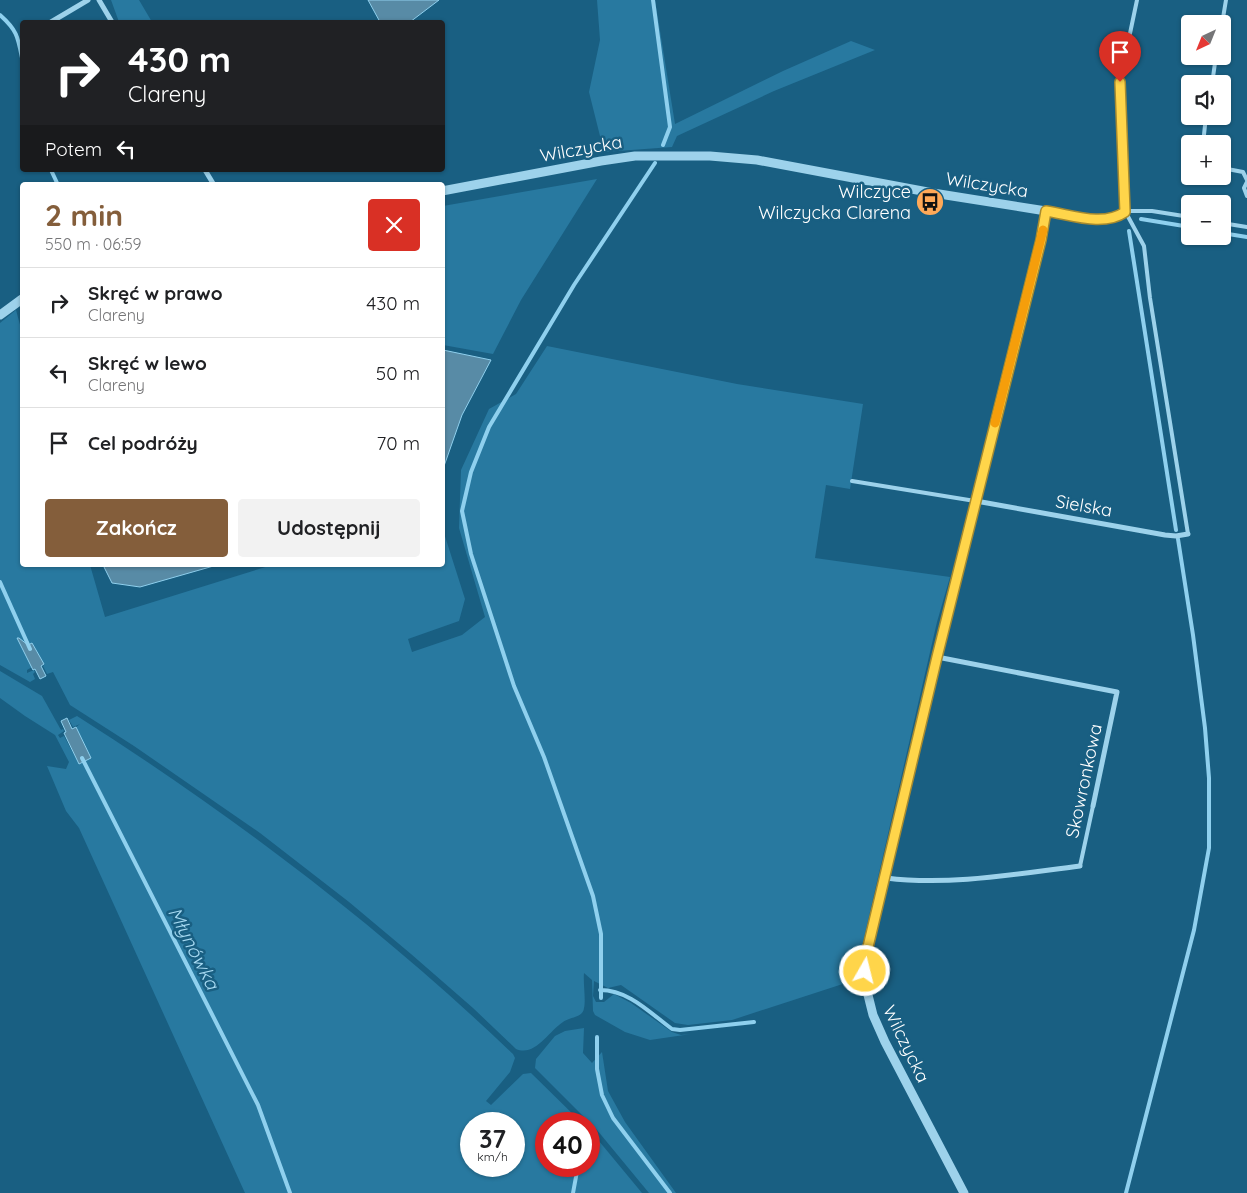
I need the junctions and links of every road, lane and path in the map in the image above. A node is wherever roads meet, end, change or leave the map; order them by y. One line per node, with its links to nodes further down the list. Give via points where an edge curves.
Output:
1 (88, 0): 6 (street)
2 (99, 0): 7 (street)
3 (1137, 0): 13 (lane, via 1120,82)
4 (1226, 0): 5 (lane)
5 (1224, 15)
6 (54, 20)
7 (111, 20)
8 (1231, 170): 9 (lane, via 1242,172)
9 (1247, 181): 11 (lane, via 1244,188)
10 (445, 190): 12 (street, Wilczycka, via 601,160 636,156 710,156 757,160)
11 (1247, 196)
12 (1046, 211): 13 (street, via 1102,220 1116,218); 20 (street, Wilczycka)
13 (1125, 212): 14 (lane, via 1152,211); 21 (lane, via 1144,246)
14 (1181, 216)
15 (1231, 224): 16 (lane)
16 (1247, 227)
17 (20, 300): 18 (street)
18 (0, 315)
19 (852, 481): 20 (lane)
20 (976, 501): 21 (street, Sielska, via 1164,535); 22 (street, Wilczycka)
21 (1188, 534)
22 (937, 657): 23 (street, Skowronkowa, via 1117,692); 25 (street, Wilczycka)
23 (1093, 806): 24 (lane, Skowronkowa)
24 (1080, 866): 25 (street, Skowronkowa, via 958,879)
25 (886, 878): 26 (street, Wilczycka, via 867,951 865,971 869,1002 885,1042)
26 (964, 1193)

